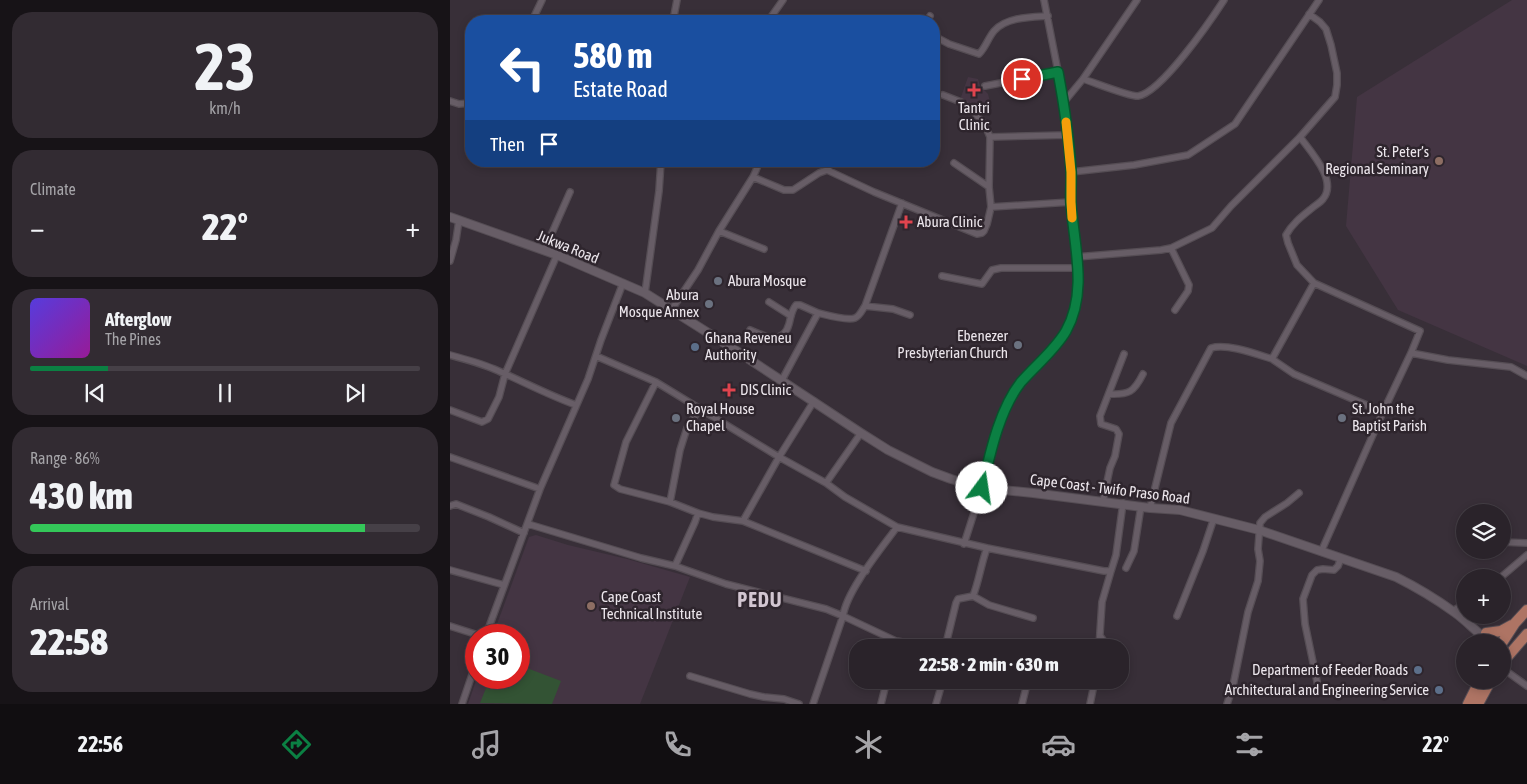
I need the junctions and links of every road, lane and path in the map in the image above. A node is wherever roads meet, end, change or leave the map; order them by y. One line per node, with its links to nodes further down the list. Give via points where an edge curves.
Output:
1 (542, 0): 9 (street)
2 (678, 0): 10 (street)
3 (783, 0): 11 (street)
4 (1044, 0): 12 (street)
5 (1137, 0): 15 (street)
6 (1224, 0): 15 (street, via 1160,83 1146,93 1134,96)
7 (1319, 0): 8 (street)
8 (1309, 14): 23 (street, via 1328,34 1337,85 1335,97); 29 (street, via 1235,124 1188,155)
9 (535, 15)
10 (674, 15)
11 (772, 15)
12 (1048, 16): 13 (street, via 999,26 979,54); 14 (street)
13 (940, 39)
14 (1058, 72): 16 (street); 19 (street)
15 (1083, 79): 19 (street)
16 (985, 86)
17 (943, 94): 22 (street, via 972,110 986,125)
18 (450, 101): 20 (street)
19 (1064, 102): 21 (street)
20 (465, 104)
21 (1068, 135): 22 (street); 29 (street)
22 (990, 137): 31 (street)
23 (1300, 137): 39 (street, via 1212,228); 48 (street, via 1320,165 1328,185 1324,199 1292,225 1286,235 1294,259)
24 (954, 163): 31 (street)
25 (661, 167): 49 (street)
26 (757, 167): 30 (street)
27 (829, 167): 28 (street)
28 (827, 170): 30 (street, via 793,190 784,190); 34 (street)
29 (1071, 172): 33 (street)
30 (753, 177): 38 (street)
31 (988, 187): 35 (street)
32 (570, 192): 41 (street)
33 (1071, 202): 35 (street); 43 (street)
34 (902, 203): 35 (street, via 977,234 984,231); 51 (street)
35 (991, 206)
36 (450, 217): 37 (main road, Jukwa Road)
37 (459, 220): 41 (main road, Jukwa Road); 44 (street)
38 (719, 231): 40 (street); 52 (street)
39 (1171, 248): 43 (street); 53 (street, via 1189,285)
40 (764, 249)
41 (544, 251): 42 (main road, Jukwa Road)
42 (556, 255): 47 (main road, Jukwa Road); 63 (street)
43 (1076, 257): 45 (street)
44 (450, 262)
45 (1078, 268): 46 (street, via 1002,268 992,270 982,284); 78 (street, via 1078,287 1066,331 1021,383 1006,408)
46 (942, 276)
47 (623, 283): 49 (main road, Jukwa Road); 61 (street)
48 (1314, 283): 58 (street, via 1420,331); 62 (street)
49 (645, 293): 52 (main road, Jukwa Road)
50 (769, 302): 56 (street)
51 (865, 306): 54 (street, via 859,315 849,319); 55 (street, via 893,309)
52 (672, 309): 66 (main road, Cape Coast - Twifo Praso Road)
53 (1175, 310)
54 (818, 313): 56 (street, via 800,305); 66 (street)
55 (910, 315)
56 (791, 316): 57 (street, via 786,332 779,337 768,337)
57 (750, 330)
58 (1411, 353): 65 (street, via 1511,367); 73 (street)
59 (1124, 354): 68 (street)
60 (450, 355): 63 (street)
61 (596, 356): 67 (street); 70 (street)
62 (1272, 359): 73 (street, via 1294,374); 86 (street, via 1218,346 1211,348 1171,423)
63 (505, 374): 70 (street); 72 (street, via 499,397 486,421)
64 (1144, 374): 68 (street, via 1136,388 1126,393)
65 (1527, 376)
66 (782, 380): 69 (main road, Cape Coast - Twifo Praso Road)
67 (656, 382): 71 (street); 82 (street, via 626,442 614,485)
68 (1109, 394): 81 (street, via 1100,421 1118,431 1119,440)
69 (814, 401): 74 (main road, Cape Coast - Twifo Praso Road); 76 (street)
70 (576, 405): 79 (street)
71 (700, 408): 76 (street); 82 (street, via 680,450)
72 (450, 410)
73 (1383, 412): 98 (street)
74 (861, 432): 77 (street); 78 (main road, Cape Coast - Twifo Praso Road, via 932,472)
75 (450, 457): 79 (street)
76 (779, 457): 77 (street); 89 (street)
77 (826, 482): 91 (street)
78 (982, 488): 81 (main road, Cape Coast - Twifo Praso Road); 96 (street)
79 (540, 489): 90 (street)
80 (1299, 492): 92 (street, via 1265,517)
81 (1103, 501): 83 (main road, Cape Coast - Twifo Praso Road)
82 (670, 502): 87 (street)
83 (1123, 503): 85 (main road, Cape Coast - Twifo Praso Road); 106 (street)
84 (450, 506): 93 (street, via 456,504)
85 (1141, 506): 86 (main road, Cape Coast - Twifo Praso Road); 102 (street, via 1134,551)
86 (1150, 508): 88 (main road, Cape Coast - Twifo Praso Road, via 1180,510)
87 (698, 513): 89 (street); 101 (street)
88 (1214, 518): 92 (main road, Cape Coast - Twifo Praso Road); 113 (street)
89 (743, 521): 105 (street)
90 (528, 524): 93 (street); 101 (street)
91 (897, 527): 96 (street); 105 (street)
92 (1259, 530): 98 (main road, Cape Coast - Twifo Praso Road); 147 (street, via 1258,581)
93 (524, 533): 107 (street)
94 (1511, 542): 95 (street)
95 (1527, 543)
96 (964, 544): 97 (street)
97 (987, 548): 106 (street); 108 (street)
98 (1321, 552): 100 (main road, Cape Coast - Twifo Praso Road)
99 (1527, 555): 103 (street)
100 (1341, 558): 111 (main road, Cape Coast - Twifo Praso Road, via 1407,582); 139 (street, via 1334,570 1317,570 1312,575 1303,599)
101 (675, 566): 112 (street, via 726,584)
102 (1126, 568)
103 (1511, 569)
104 (450, 570): 107 (street)
105 (866, 571): 112 (street, via 848,599)
106 (1111, 571): 123 (street, via 1102,602)
107 (504, 585): 116 (street)
108 (972, 596): 114 (street, via 988,605); 125 (street, via 956,602)
109 (1456, 609): 111 (street)
110 (1527, 610): 115 (highway)
111 (1453, 611): 119 (main road, Cape Coast - Twifo Praso Road)
112 (843, 616): 124 (street); 142 (street)
113 (1177, 616)
114 (1033, 618)
115 (1515, 623): 120 (highway); 122 (highway)
116 (490, 624)
117 (450, 626): 118 (street)
118 (465, 631)
119 (1480, 634)
120 (1494, 634)
121 (1527, 634): 128 (highway)
122 (1511, 635)
123 (1100, 636): 126 (street); 127 (street)
124 (886, 639)
125 (947, 639)
126 (1100, 639)
127 (1102, 639)
128 (1511, 647)
129 (1511, 674): 131 (street)
130 (690, 676): 141 (street, via 764,698)
131 (1527, 686)
132 (467, 689): 140 (street)
133 (885, 689): 143 (street)
134 (940, 689): 144 (street)
135 (1026, 689): 145 (street)
136 (1094, 689): 146 (street)
137 (1476, 689): 148 (highway)
138 (1486, 689): 149 (highway)
139 (1319, 691)
140 (462, 704)
141 (799, 704)
142 (814, 704)
143 (881, 704)
144 (936, 704)
145 (1022, 704)
146 (1090, 704)
147 (1227, 704)
148 (1468, 704)
149 (1478, 704)

